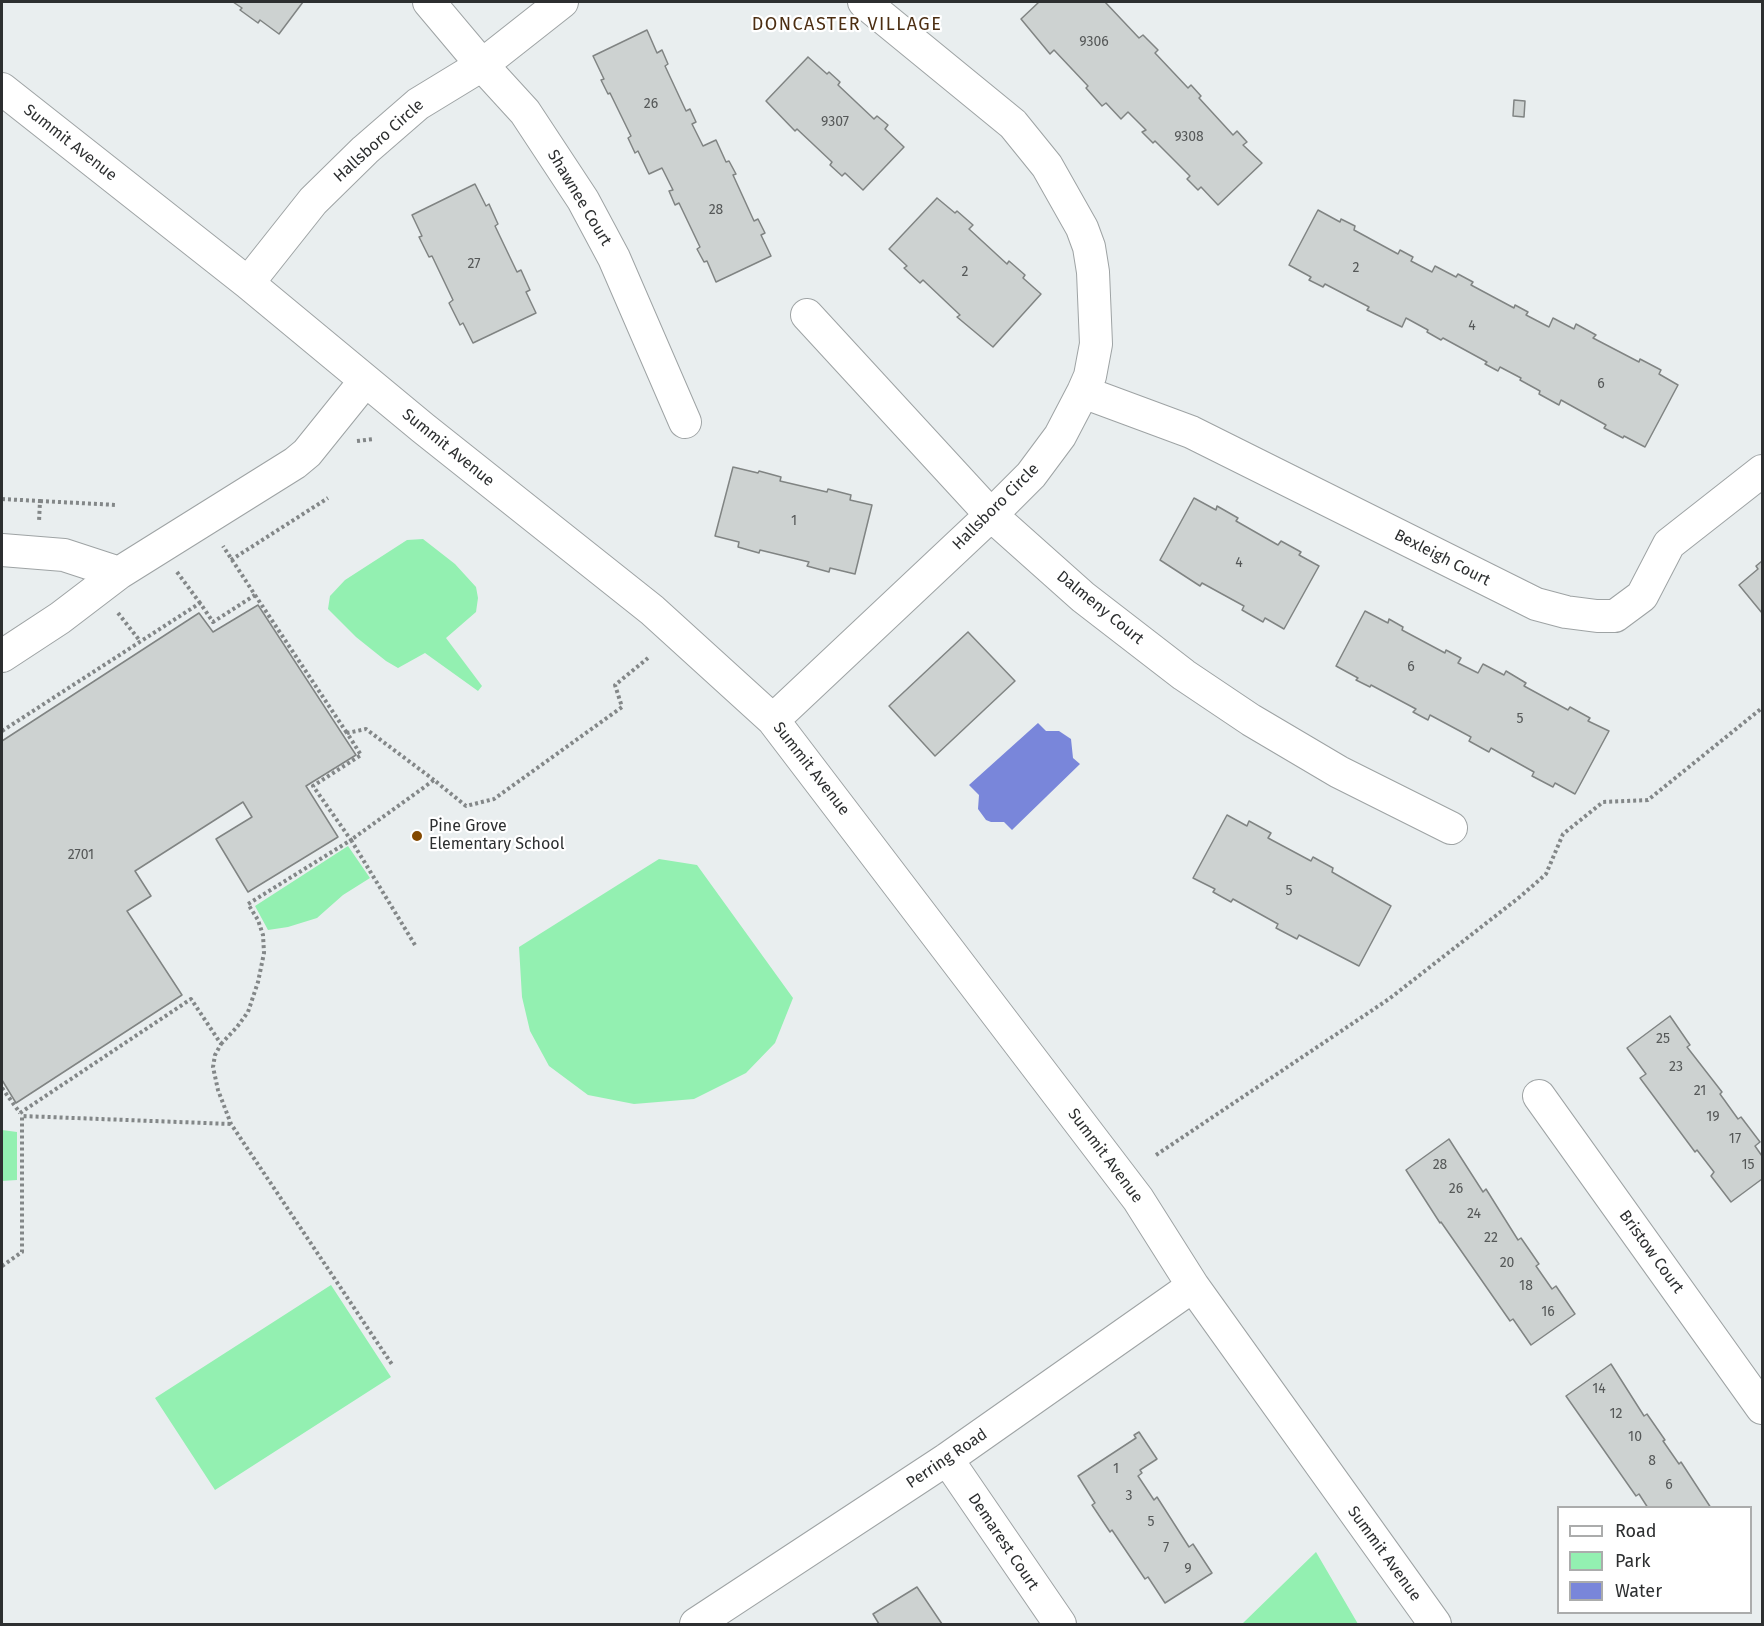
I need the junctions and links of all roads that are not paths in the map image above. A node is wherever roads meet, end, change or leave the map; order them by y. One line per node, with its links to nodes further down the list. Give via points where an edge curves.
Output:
1 (429, 2): 4 (street, Shawnee Court)
2 (562, 2): 4 (street, Hallsboro Circle)
3 (864, 2): 9 (street, Hallsboro Circle, via 1013,124 1047,166 1070,205 1089,247 1093,272 1096,344)
4 (482, 64): 6 (street, Hallsboro Circle, via 418,104 365,150 313,201); 10 (street, Shawnee Court, via 525,112 583,200 614,258)
5 (2, 89): 6 (street, Summit Avenue)
6 (248, 283): 8 (street, Summit Avenue)
7 (807, 315): 12 (street, Dalmeny Court)
8 (365, 381): 14 (street, via 295,464); 16 (street, Summit Avenue, via 652,610)
9 (1083, 392): 11 (street, Bexleigh Court, via 1191,432 1536,604 1597,616 1615,616 1642,596 1669,544); 12 (street, Hallsboro Circle, via 1060,436 1030,475)
10 (685, 422)
11 (1762, 471)
12 (991, 515): 16 (street, Hallsboro Circle); 17 (street, Dalmeny Court, via 1083,597 1184,675 1339,772)
13 (2, 550): 14 (street, via 64,555)
14 (119, 573): 15 (street)
15 (2, 656)
16 (773, 720): 19 (street, Summit Avenue, via 1138,1200)
17 (1450, 828)
18 (1539, 1096): 20 (street, Bristow Court)
19 (1193, 1286): 21 (street, Perring Road); 24 (street, Summit Avenue)
20 (1762, 1408)
21 (947, 1459): 22 (street, Perring Road); 23 (street, Demarest Court)
22 (696, 1624)
23 (1060, 1624)
24 (1435, 1624)

